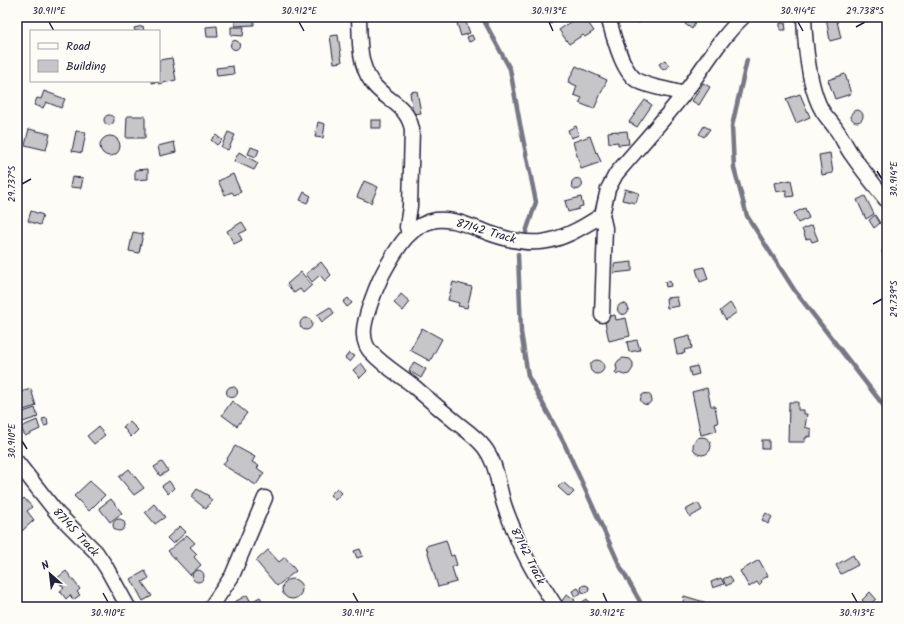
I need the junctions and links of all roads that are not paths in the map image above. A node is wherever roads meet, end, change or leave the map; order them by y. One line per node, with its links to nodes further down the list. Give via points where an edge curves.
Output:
1 (359, 17): 8 (street, via 364,70 376,87 404,111 412,129 407,227)
2 (608, 17): 5 (street, via 619,54 632,77 652,86)
3 (743, 17): 5 (street, via 725,36)
4 (804, 17): 6 (street, via 808,64 823,112 864,173)
5 (683, 94): 7 (street, via 616,174 608,190)
6 (887, 201)
7 (602, 214): 8 (street, 87142 Track, via 582,228 543,242 513,241 460,222 441,220 425,223); 9 (street, via 606,228)
8 (409, 233): 14 (street, 87142 Track, via 378,283 364,325 366,344 370,352 484,447 497,472 502,498 524,555)
9 (602, 314)
10 (17, 462): 12 (street, 87145 Track, via 58,514 96,552)
11 (265, 498): 13 (street, via 232,576)
12 (128, 607)
13 (211, 607)
14 (556, 607)

